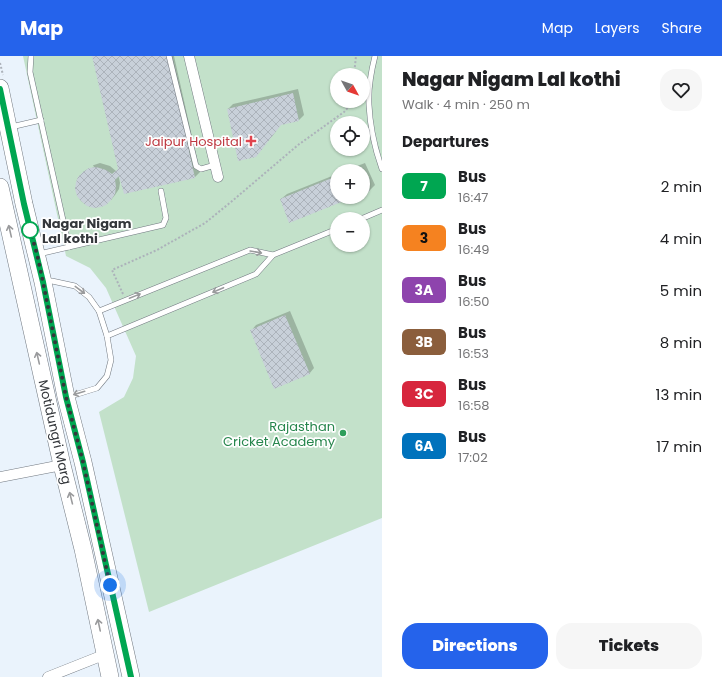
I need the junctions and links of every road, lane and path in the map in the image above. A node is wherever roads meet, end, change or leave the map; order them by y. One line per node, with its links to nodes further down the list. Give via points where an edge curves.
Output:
1 (31, 56): 9 (lane, via 30,72)
2 (169, 56): 11 (lane, via 196,166 201,169)
3 (189, 56): 11 (street)
4 (356, 56): 6 (path)
5 (375, 56): 12 (lane, via 368,105)
6 (355, 68)
7 (0, 88): 10 (main road)
8 (347, 108): 25 (path, via 298,145 205,222 156,250 112,270)
9 (41, 120): 10 (lane); 21 (lane)
10 (8, 128): 16 (main road)
11 (215, 165): 13 (street)
12 (382, 169)
13 (218, 177)
14 (0, 187): 18 (main road, Motidungri Marg)
15 (160, 190): 21 (lane, via 166,218 163,225)
16 (24, 204): 18 (street); 22 (main road)
17 (382, 210): 19 (lane)
18 (2, 212): 29 (main road, Motidungri Marg, one-way to 18)
19 (370, 215)
20 (330, 232): 23 (lane)
21 (69, 247): 22 (lane)
22 (37, 254): 24 (main road)
23 (273, 255): 25 (lane, one-way to 23, via 250,250); 27 (lane, one-way to 27, via 256,274)
24 (43, 282): 26 (lane, one-way to 26, via 52,281 75,286 89,297); 28 (main road)
25 (125, 300): 26 (lane)
26 (99, 311): 27 (lane)
27 (107, 336): 28 (lane, one-way to 28, via 112,360 107,376 97,388)
28 (66, 397): 34 (main road)
29 (62, 465): 30 (street); 31 (main road, Motidungri Marg, one-way to 29)
30 (0, 477)
31 (106, 654): 32 (street); 33 (main road, Motidungri Marg)
32 (48, 677)
33 (110, 677)
34 (131, 677)

